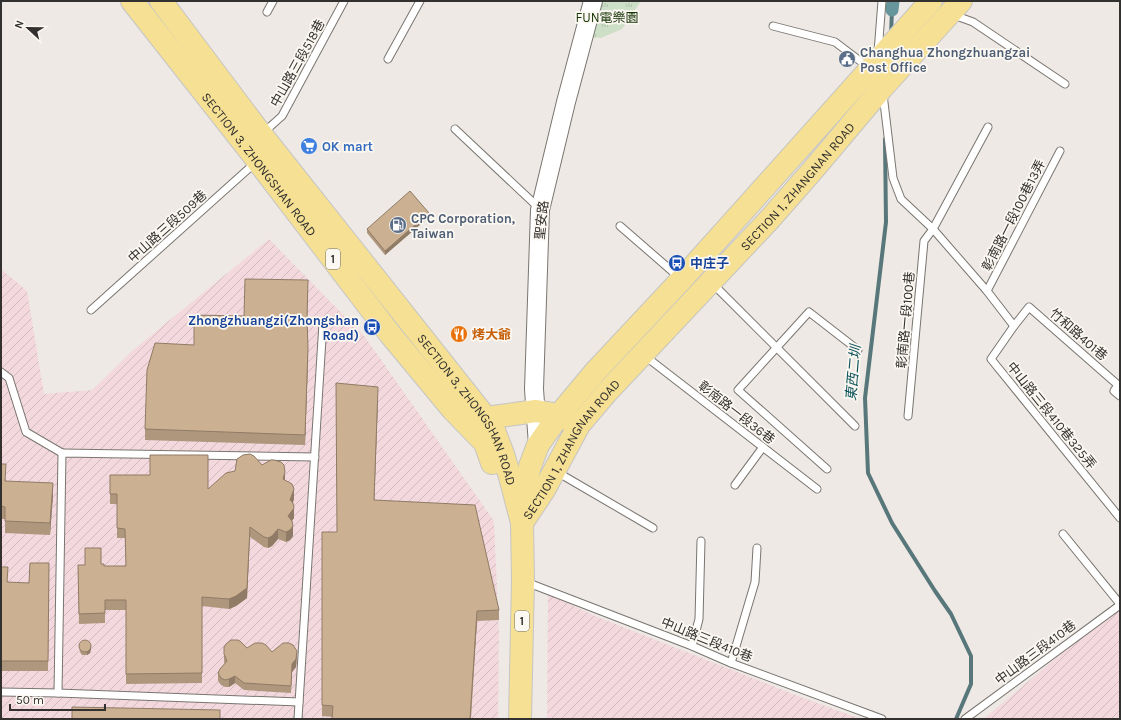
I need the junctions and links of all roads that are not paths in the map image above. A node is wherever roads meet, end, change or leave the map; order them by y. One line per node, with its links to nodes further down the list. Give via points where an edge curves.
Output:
1 (132, 1): 16 (main road, SECTION 3, ZHONGSHAN ROAD / 1)
2 (161, 1): 16 (main road, SECTION 3, ZHONGSHAN ROAD / 1)
3 (272, 1): 9 (lane)
4 (344, 1): 16 (lane, 中山路三段518巷, via 282,116)
5 (420, 1): 11 (lane)
6 (593, 1): 18 (street, 聖安路)
7 (882, 1): 12 (lane)
8 (942, 5): 12 (main road, SECTION 1, ZHANGNAN ROAD); 13 (lane, via 973,22)
9 (267, 12)
10 (773, 26): 12 (lane, via 835,42)
11 (388, 59)
12 (876, 78): 20 (lane, via 893,178 901,199); 21 (main road, SECTION 1, ZHANGNAN ROAD); 22 (main road, SECTION 1, ZHANGNAN ROAD, via 812,171)
13 (1065, 84)
14 (988, 127): 20 (lane, 彰南路一段100巷)
15 (455, 129): 18 (lane)
16 (256, 146): 24 (lane, 中山路三段509巷); 36 (main road, SECTION 3, ZHONGSHAN ROAD / 1)
17 (1060, 150): 23 (lane, 彰南路一段100巷13弄)
18 (540, 210): 33 (street, 聖安路, via 534,389)
19 (620, 226): 21 (lane)
20 (933, 229): 23 (lane); 32 (lane, 彰南路一段100巷, via 924,241)
21 (682, 279): 33 (main road, SECTION 1, ZHANGNAN ROAD)
22 (710, 282): 27 (lane); 29 (main road, SECTION 1, ZHANGNAN ROAD)
23 (987, 291): 26 (lane)
24 (92, 310)
25 (323, 323): 39 (lane)
26 (1014, 326): 31 (lane, 竹和路401巷, via 1030,308 1118,385 1114,391); 44 (lane, 中山路三段410巷325弄, via 991,359)
27 (777, 348): 28 (lane, via 809,312); 35 (lane); 40 (lane, via 738,390)
28 (858, 350)
29 (643, 354): 34 (main road, SECTION 1, ZHANGNAN ROAD); 37 (lane, 彰南路一段36巷)
30 (1, 372): 38 (lane, via 9,378 26,432)
31 (1120, 396)
32 (908, 416)
33 (544, 425): 34 (main road); 36 (main road); 45 (main road, SECTION 1, ZHANGNAN ROAD, via 525,486)
34 (579, 425): 41 (main road, SECTION 1, ZHANGNAN ROAD)
35 (855, 426)
36 (484, 431): 45 (main road, SECTION 3, ZHONGSHAN ROAD / 1, via 510,477)
37 (763, 447): 42 (lane); 43 (lane, 彰南路一段36巷)
38 (62, 453): 39 (lane); 55 (lane)
39 (315, 457): 56 (lane)
40 (827, 469)
41 (555, 471): 45 (main road, SECTION 1, ZHANGNAN ROAD); 46 (lane)
42 (735, 486)
43 (817, 489)
44 (1120, 518)
45 (522, 523): 50 (main road, SECTION 3, ZHONGSHAN ROAD / 1)
46 (654, 528)
47 (1063, 534): 51 (lane)
48 (701, 541): 52 (lane, via 699,619)
49 (757, 548): 53 (lane, via 755,582)
50 (522, 580): 52 (lane, 中山路三段410巷); 58 (main road, SECTION 3, ZHONGSHAN ROAD / 1)
51 (1120, 604): 60 (lane, 中山路三段410巷)
52 (692, 646): 53 (lane, 中山路三段410巷)
53 (731, 663): 59 (lane, 中山路三段410巷)
54 (1, 692): 55 (lane)
55 (58, 693): 56 (lane)
56 (299, 702): 57 (lane)
57 (298, 719)
58 (520, 719)
59 (882, 719)
60 (965, 719)

